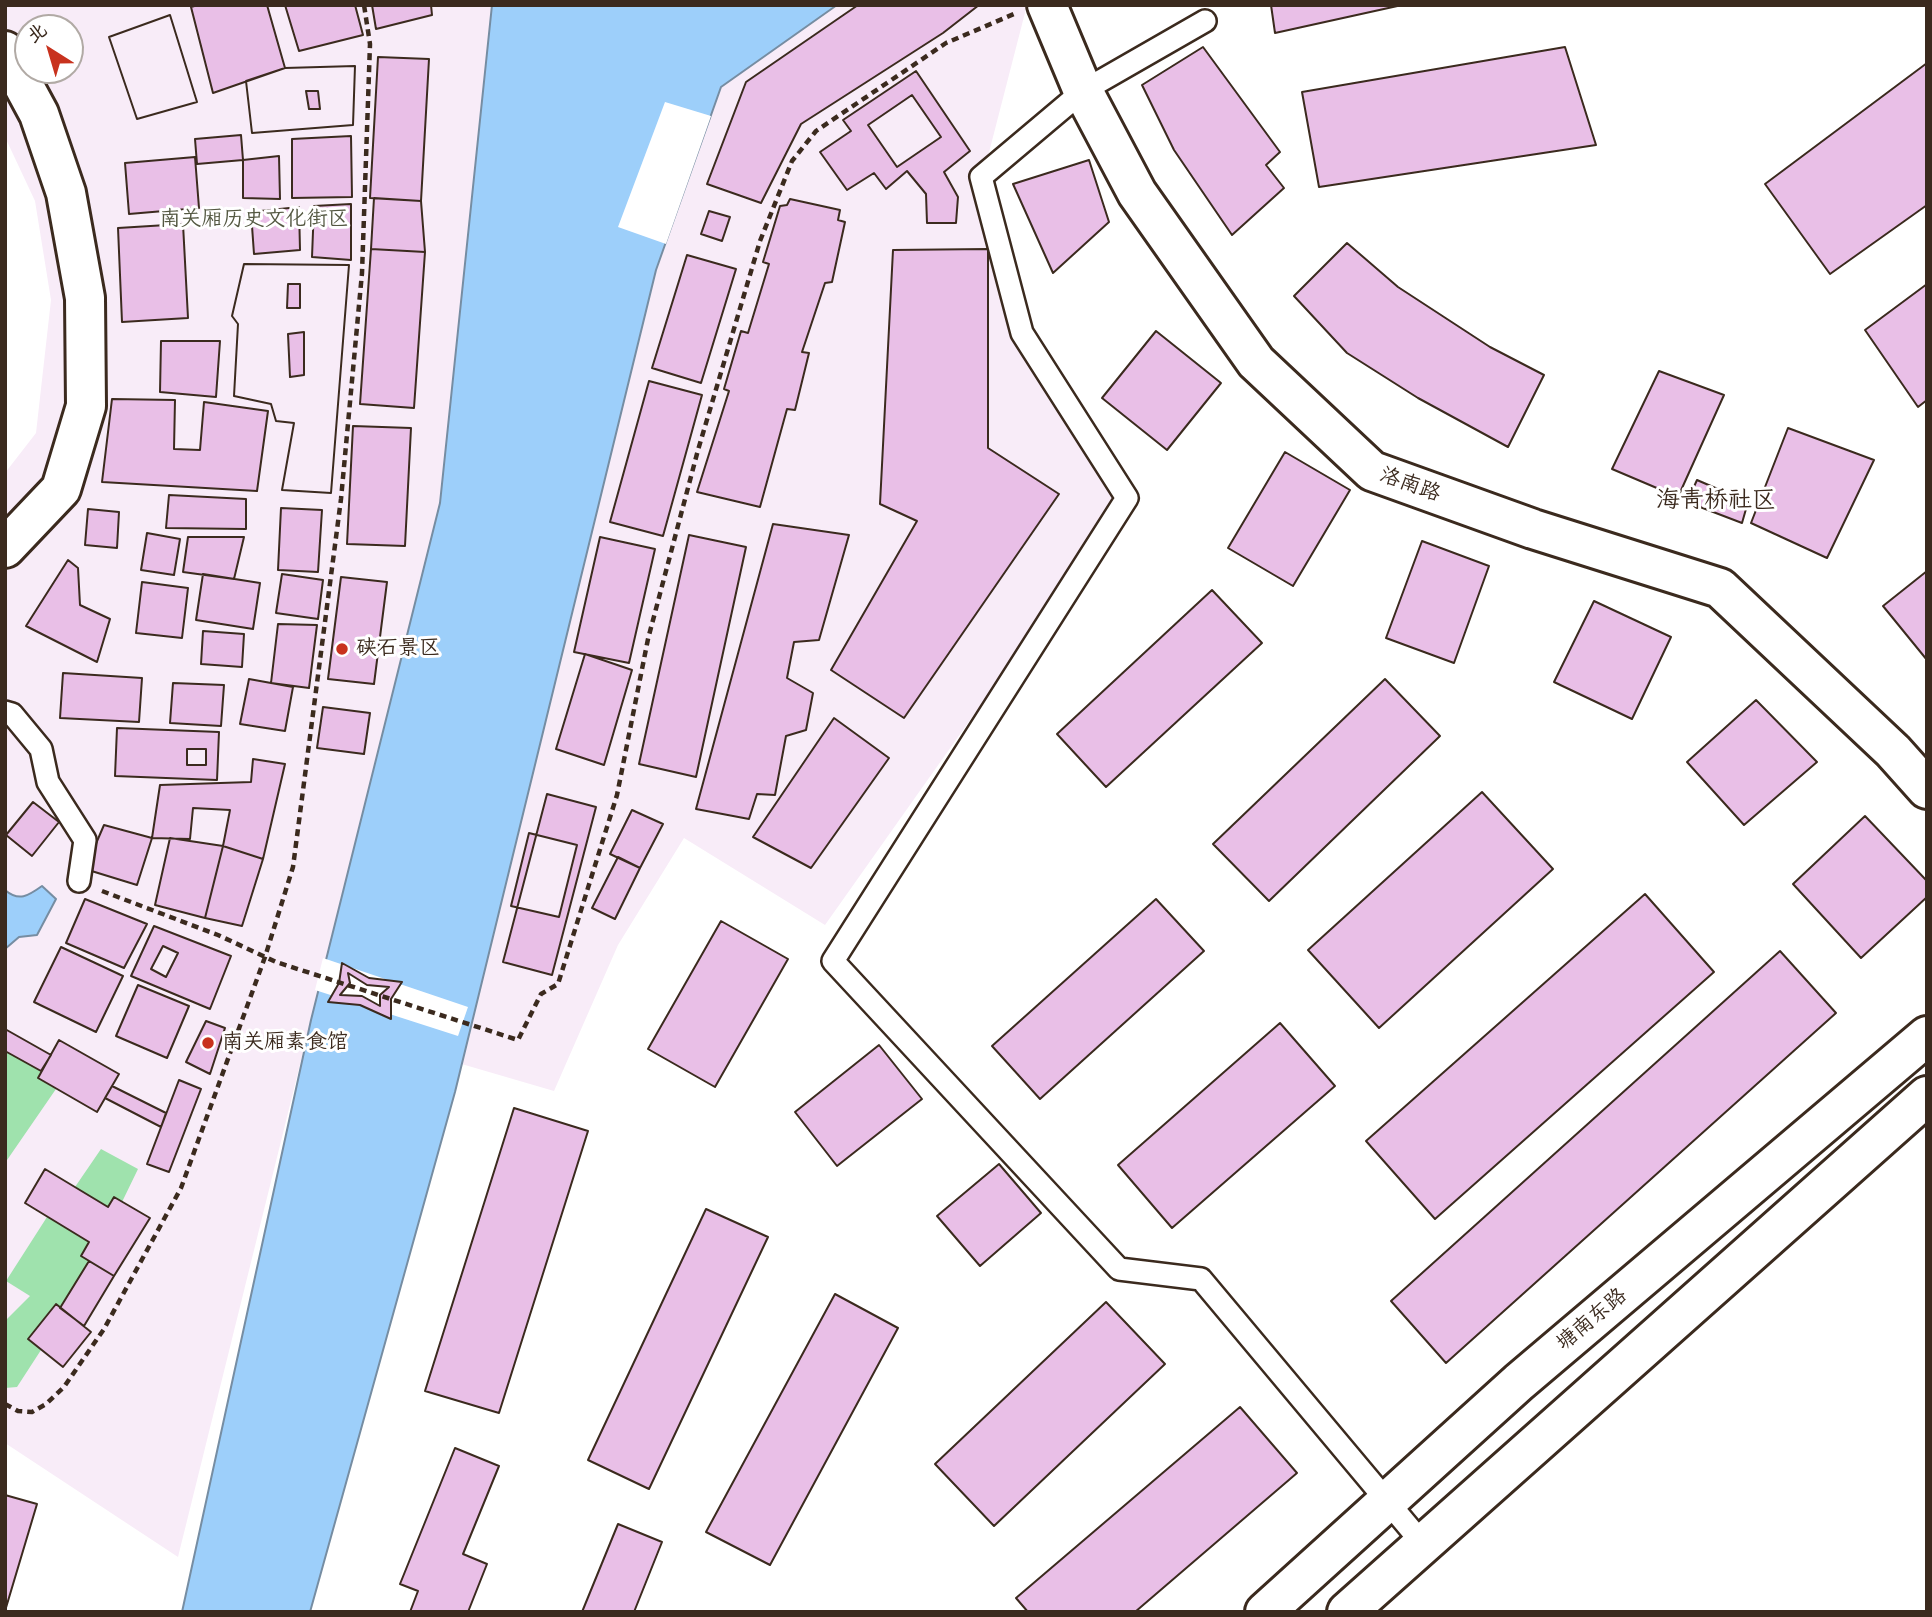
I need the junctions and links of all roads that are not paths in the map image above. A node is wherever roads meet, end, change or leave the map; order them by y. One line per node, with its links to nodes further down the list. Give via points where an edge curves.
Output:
1 (1034, 8): 4 (street, 洛南路)
2 (1205, 21): 4 (lane)
3 (5, 51): 5 (street, via 39,114 66,192 85,298 86,406 61,489)
4 (1083, 91): 7 (street, 洛南路, via 1137,193 1256,362 1372,471 1533,529 1720,588 1893,751); 11 (lane, via 981,177 1022,333 1127,498 832,961 1119,1269 1201,1279)
5 (5, 548)
6 (5, 712): 8 (lane, via 12,714 41,749 48,782 85,840)
7 (1927, 789)
8 (79, 881)
9 (1927, 1036): 11 (street, 塘南东路)
10 (1927, 1096): 12 (street)
11 (1386, 1501): 12 (lane); 13 (street, 塘南东路)
12 (1423, 1544): 14 (street)
13 (1265, 1612)
14 (1347, 1612)

